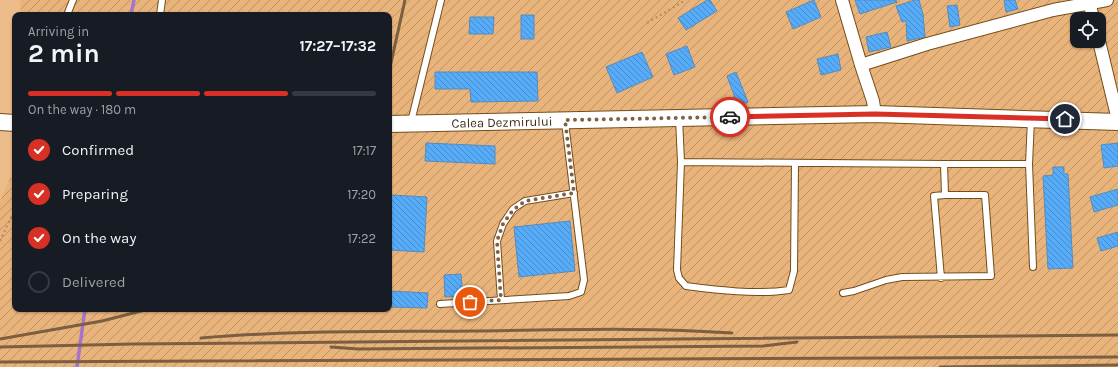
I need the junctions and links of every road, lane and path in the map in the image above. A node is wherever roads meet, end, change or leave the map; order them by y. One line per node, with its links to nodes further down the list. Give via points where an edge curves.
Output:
1 (73, 0): 8 (lane)
2 (162, 0): 9 (lane)
3 (441, 0): 22 (lane)
4 (686, 0): 11 (path)
5 (842, 0): 13 (street)
6 (1107, 0): 7 (street)
7 (1089, 2): 10 (street); 13 (street, via 927,44)
8 (68, 12)
9 (160, 12)
10 (1091, 12)
11 (648, 23)
12 (1101, 48): 18 (street)
13 (861, 65): 14 (street)
14 (875, 114): 15 (main road, Calea Dezmirului); 16 (main road, Calea Dezmirului)
15 (679, 118): 17 (main road, Calea Dezmirului); 23 (lane)
16 (1031, 118): 18 (main road, Calea Dezmirului); 26 (lane)
17 (565, 120): 22 (main road, Calea Dezmirului); 27 (lane)
18 (1118, 121)
19 (0, 122): 20 (main road)
20 (12, 123)
21 (392, 124): 22 (main road, Calea Dezmirului)
22 (411, 124)
23 (681, 162): 24 (lane); 24 (lane, via 677,270 679,278 686,286 706,289 775,292 789,290 794,271)
24 (795, 164): 25 (lane)
25 (944, 164): 26 (lane); 28 (lane)
26 (1029, 164): 31 (lane)
27 (574, 193): 34 (lane, via 525,201 513,210 503,224 497,241); 34 (lane, via 584,280 581,292 569,296)
28 (945, 195): 32 (lane, via 934,196); 32 (lane, via 985,195 991,276)
29 (12, 215): 30 (path)
30 (0, 241)
31 (1034, 268)
32 (941, 278): 33 (lane, via 902,277)
33 (842, 293)
34 (501, 300): 35 (lane)
35 (440, 304)

